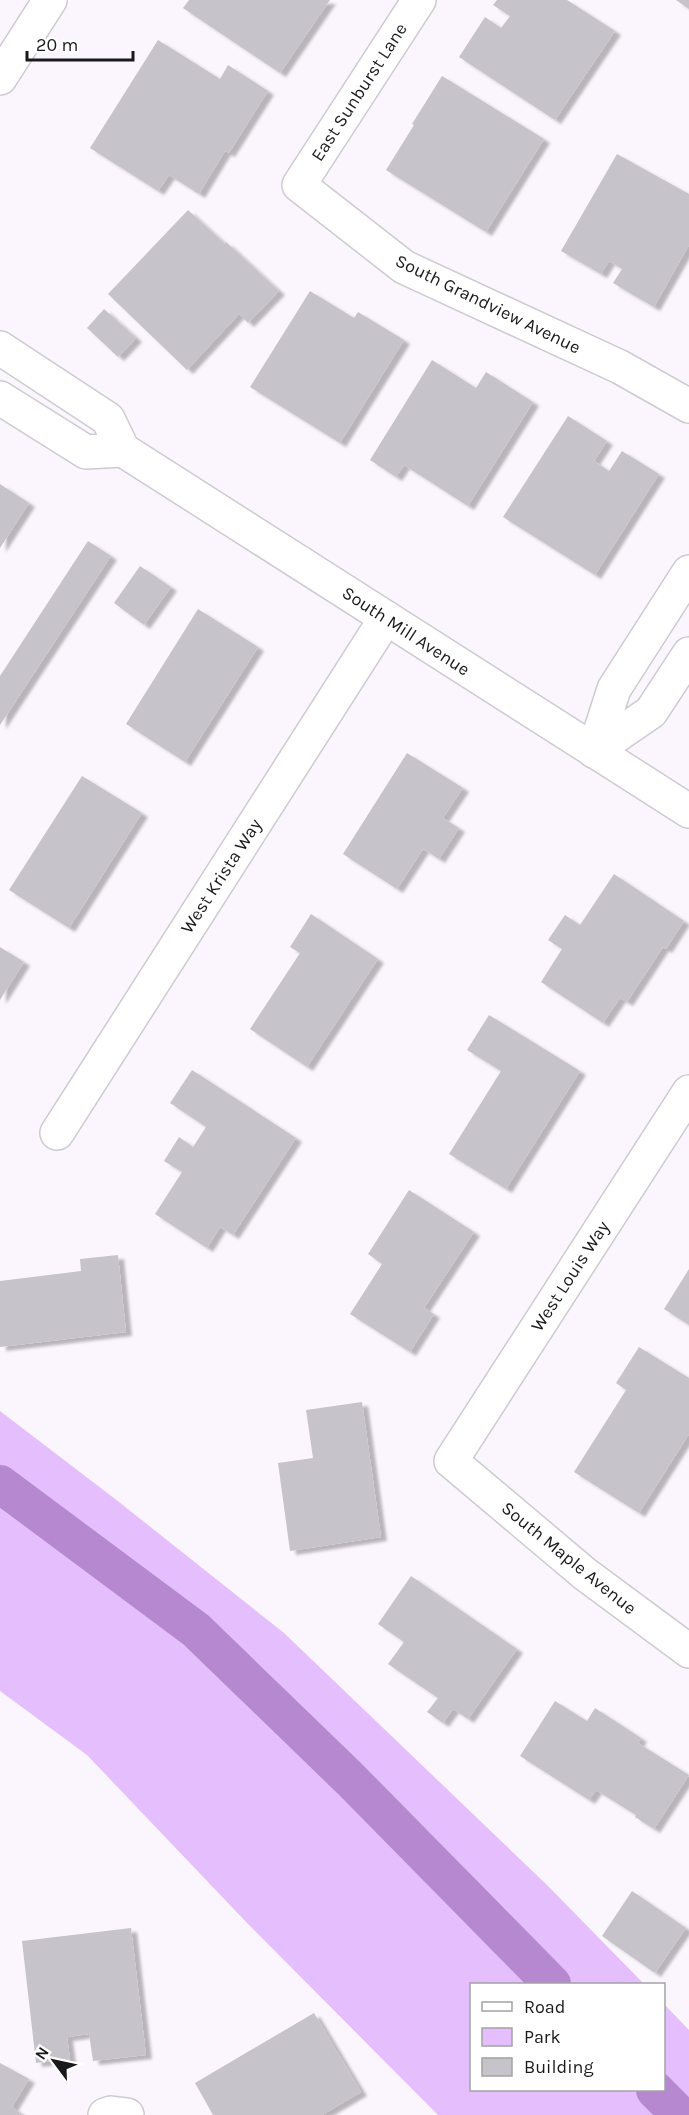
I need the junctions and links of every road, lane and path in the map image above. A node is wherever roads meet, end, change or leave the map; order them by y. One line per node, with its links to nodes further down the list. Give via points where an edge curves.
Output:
1 (50, 0): 3 (street)
2 (419, 0): 4 (street, East Sunburst Lane)
3 (0, 78)
4 (299, 185): 7 (street, South Grandview Avenue, via 404,267 620,367)
5 (0, 348): 8 (street, via 108,419)
6 (0, 398): 8 (street, via 86,452)
7 (689, 406)
8 (123, 450): 10 (street, South Mill Avenue)
9 (688, 576): 12 (street, via 614,689)
10 (386, 618): 12 (street, South Mill Avenue); 15 (street, West Krista Way)
11 (689, 654): 12 (street, via 651,712)
12 (594, 751): 13 (street, South Mill Avenue)
13 (689, 812)
14 (689, 1092): 16 (street, West Louis Way)
15 (57, 1133)
16 (451, 1461): 17 (street, South Maple Avenue, via 585,1574)
17 (689, 1651)
18 (105, 2115): 19 (street)
19 (127, 2115)

